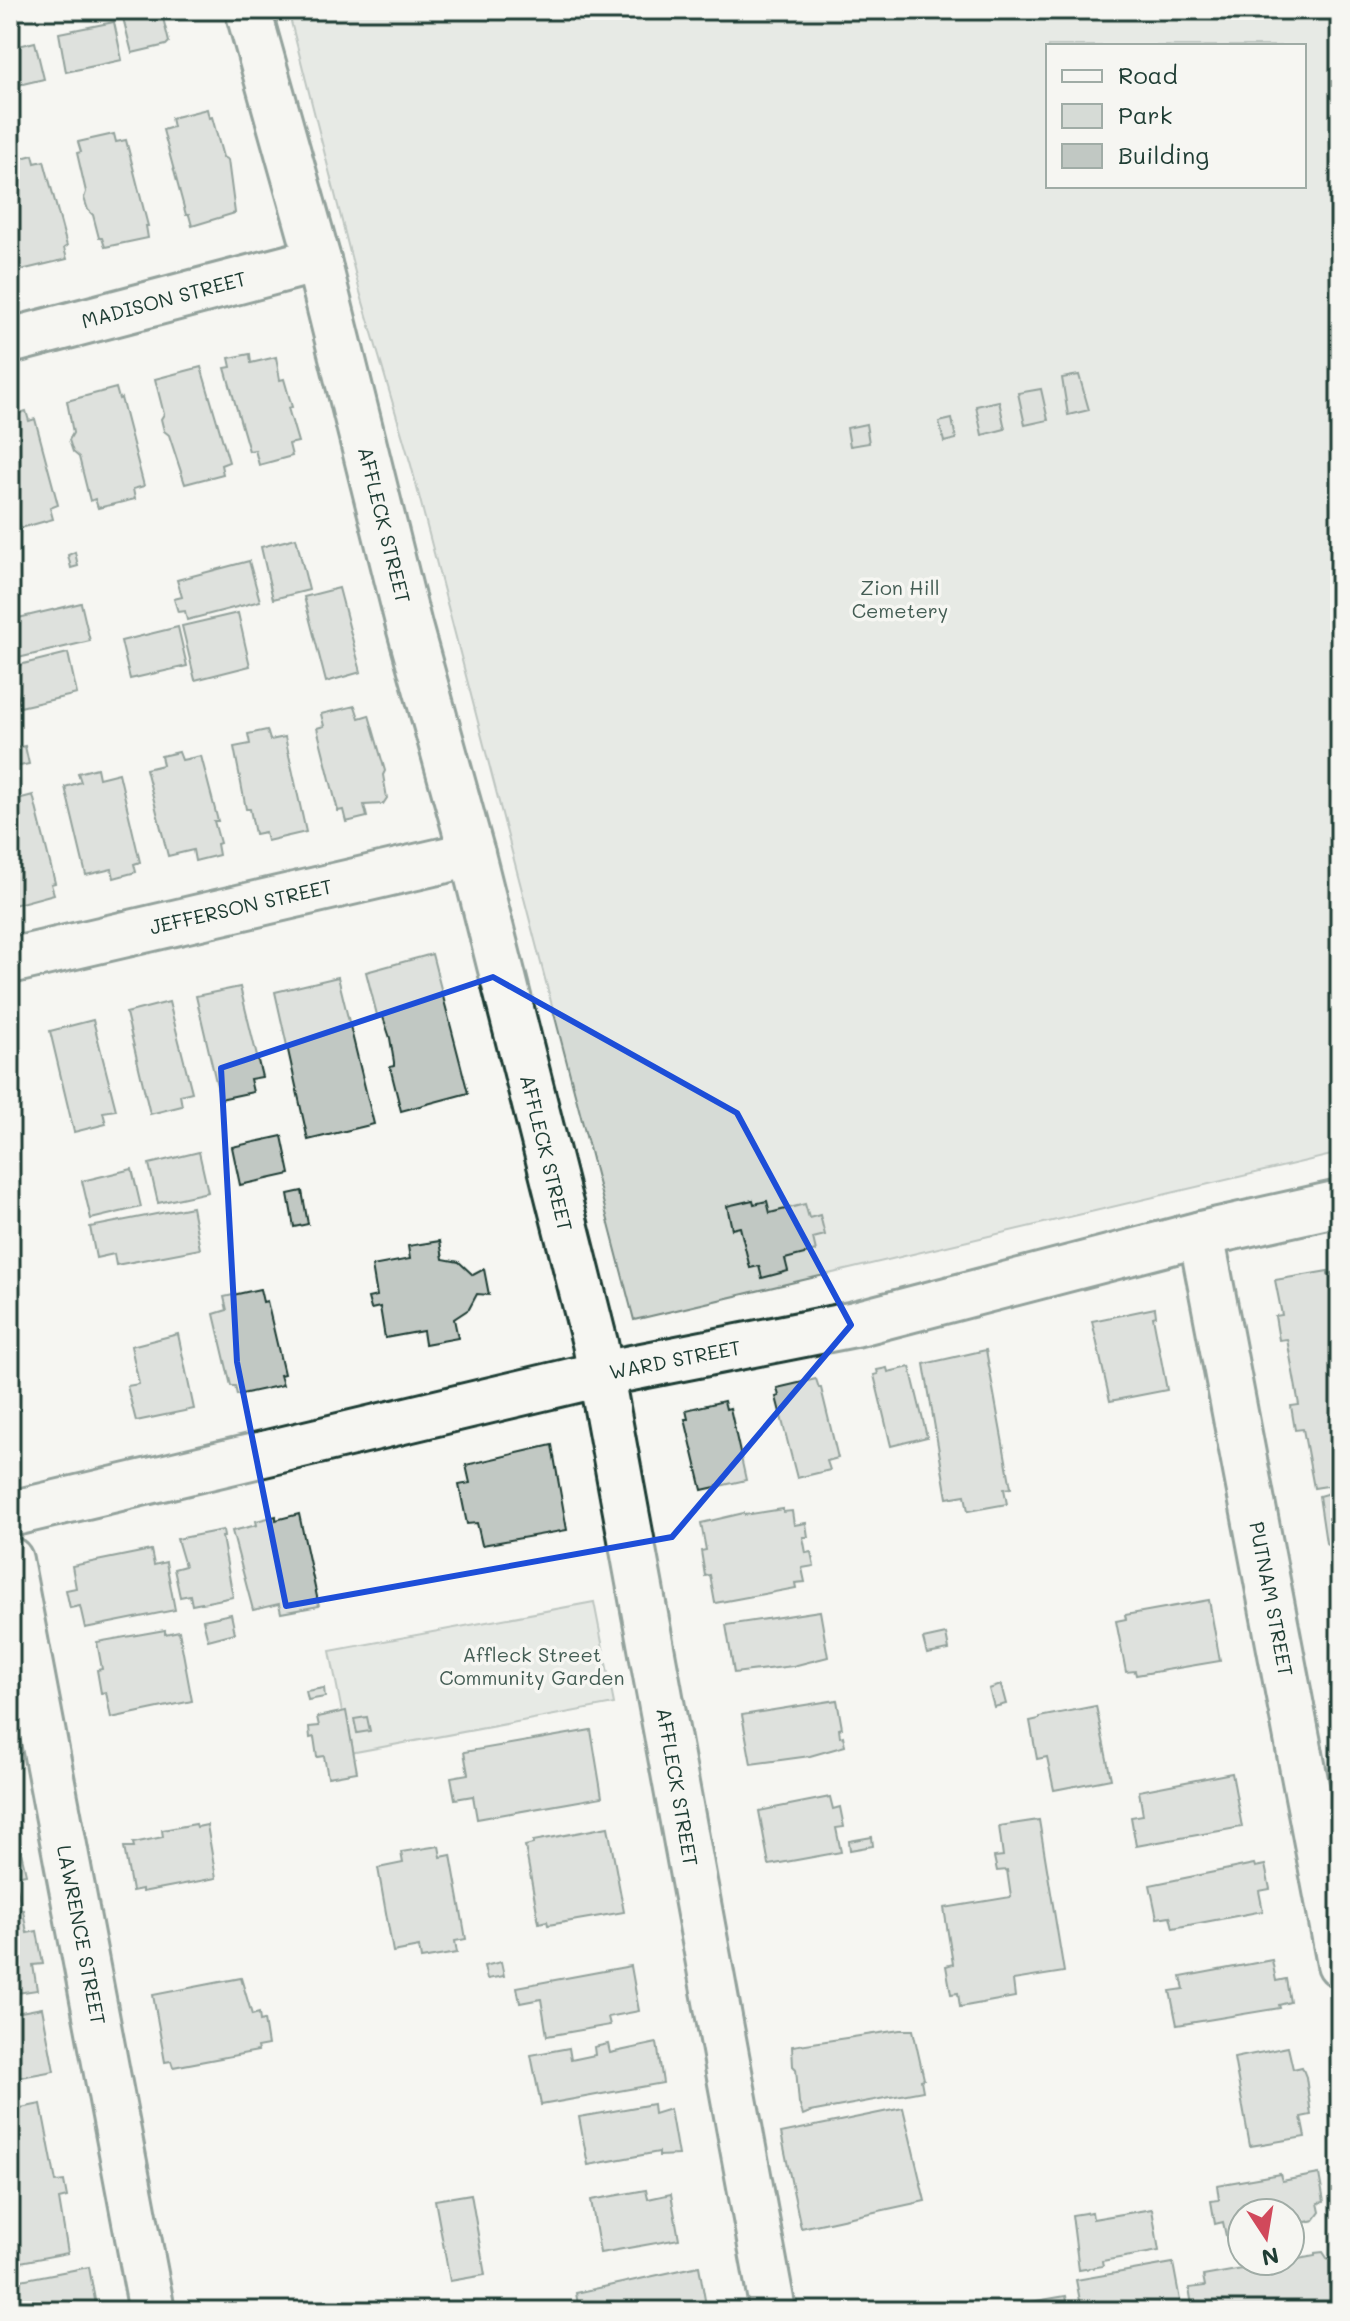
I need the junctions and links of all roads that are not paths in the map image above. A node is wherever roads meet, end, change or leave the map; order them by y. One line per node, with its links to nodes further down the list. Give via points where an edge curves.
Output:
1 (248, 10): 2 (street, AFFLECK STREET)
2 (318, 260): 3 (street, MADISON STREET); 4 (street, AFFLECK STREET)
3 (10, 341)
4 (472, 854): 5 (street, JEFFERSON STREET); 8 (street, AFFLECK STREET)
5 (10, 961)
6 (1340, 1203): 7 (street, WARD STREET)
7 (1201, 1234): 8 (street, WARD STREET, via 855,1324); 11 (street, PUTNAM STREET)
8 (601, 1374): 9 (street, WARD STREET); 13 (street, AFFLECK STREET)
9 (10, 1514)
10 (10, 1560): 12 (street, LAWRENCE STREET)
11 (1340, 1964)
12 (152, 2311)
13 (773, 2311)

